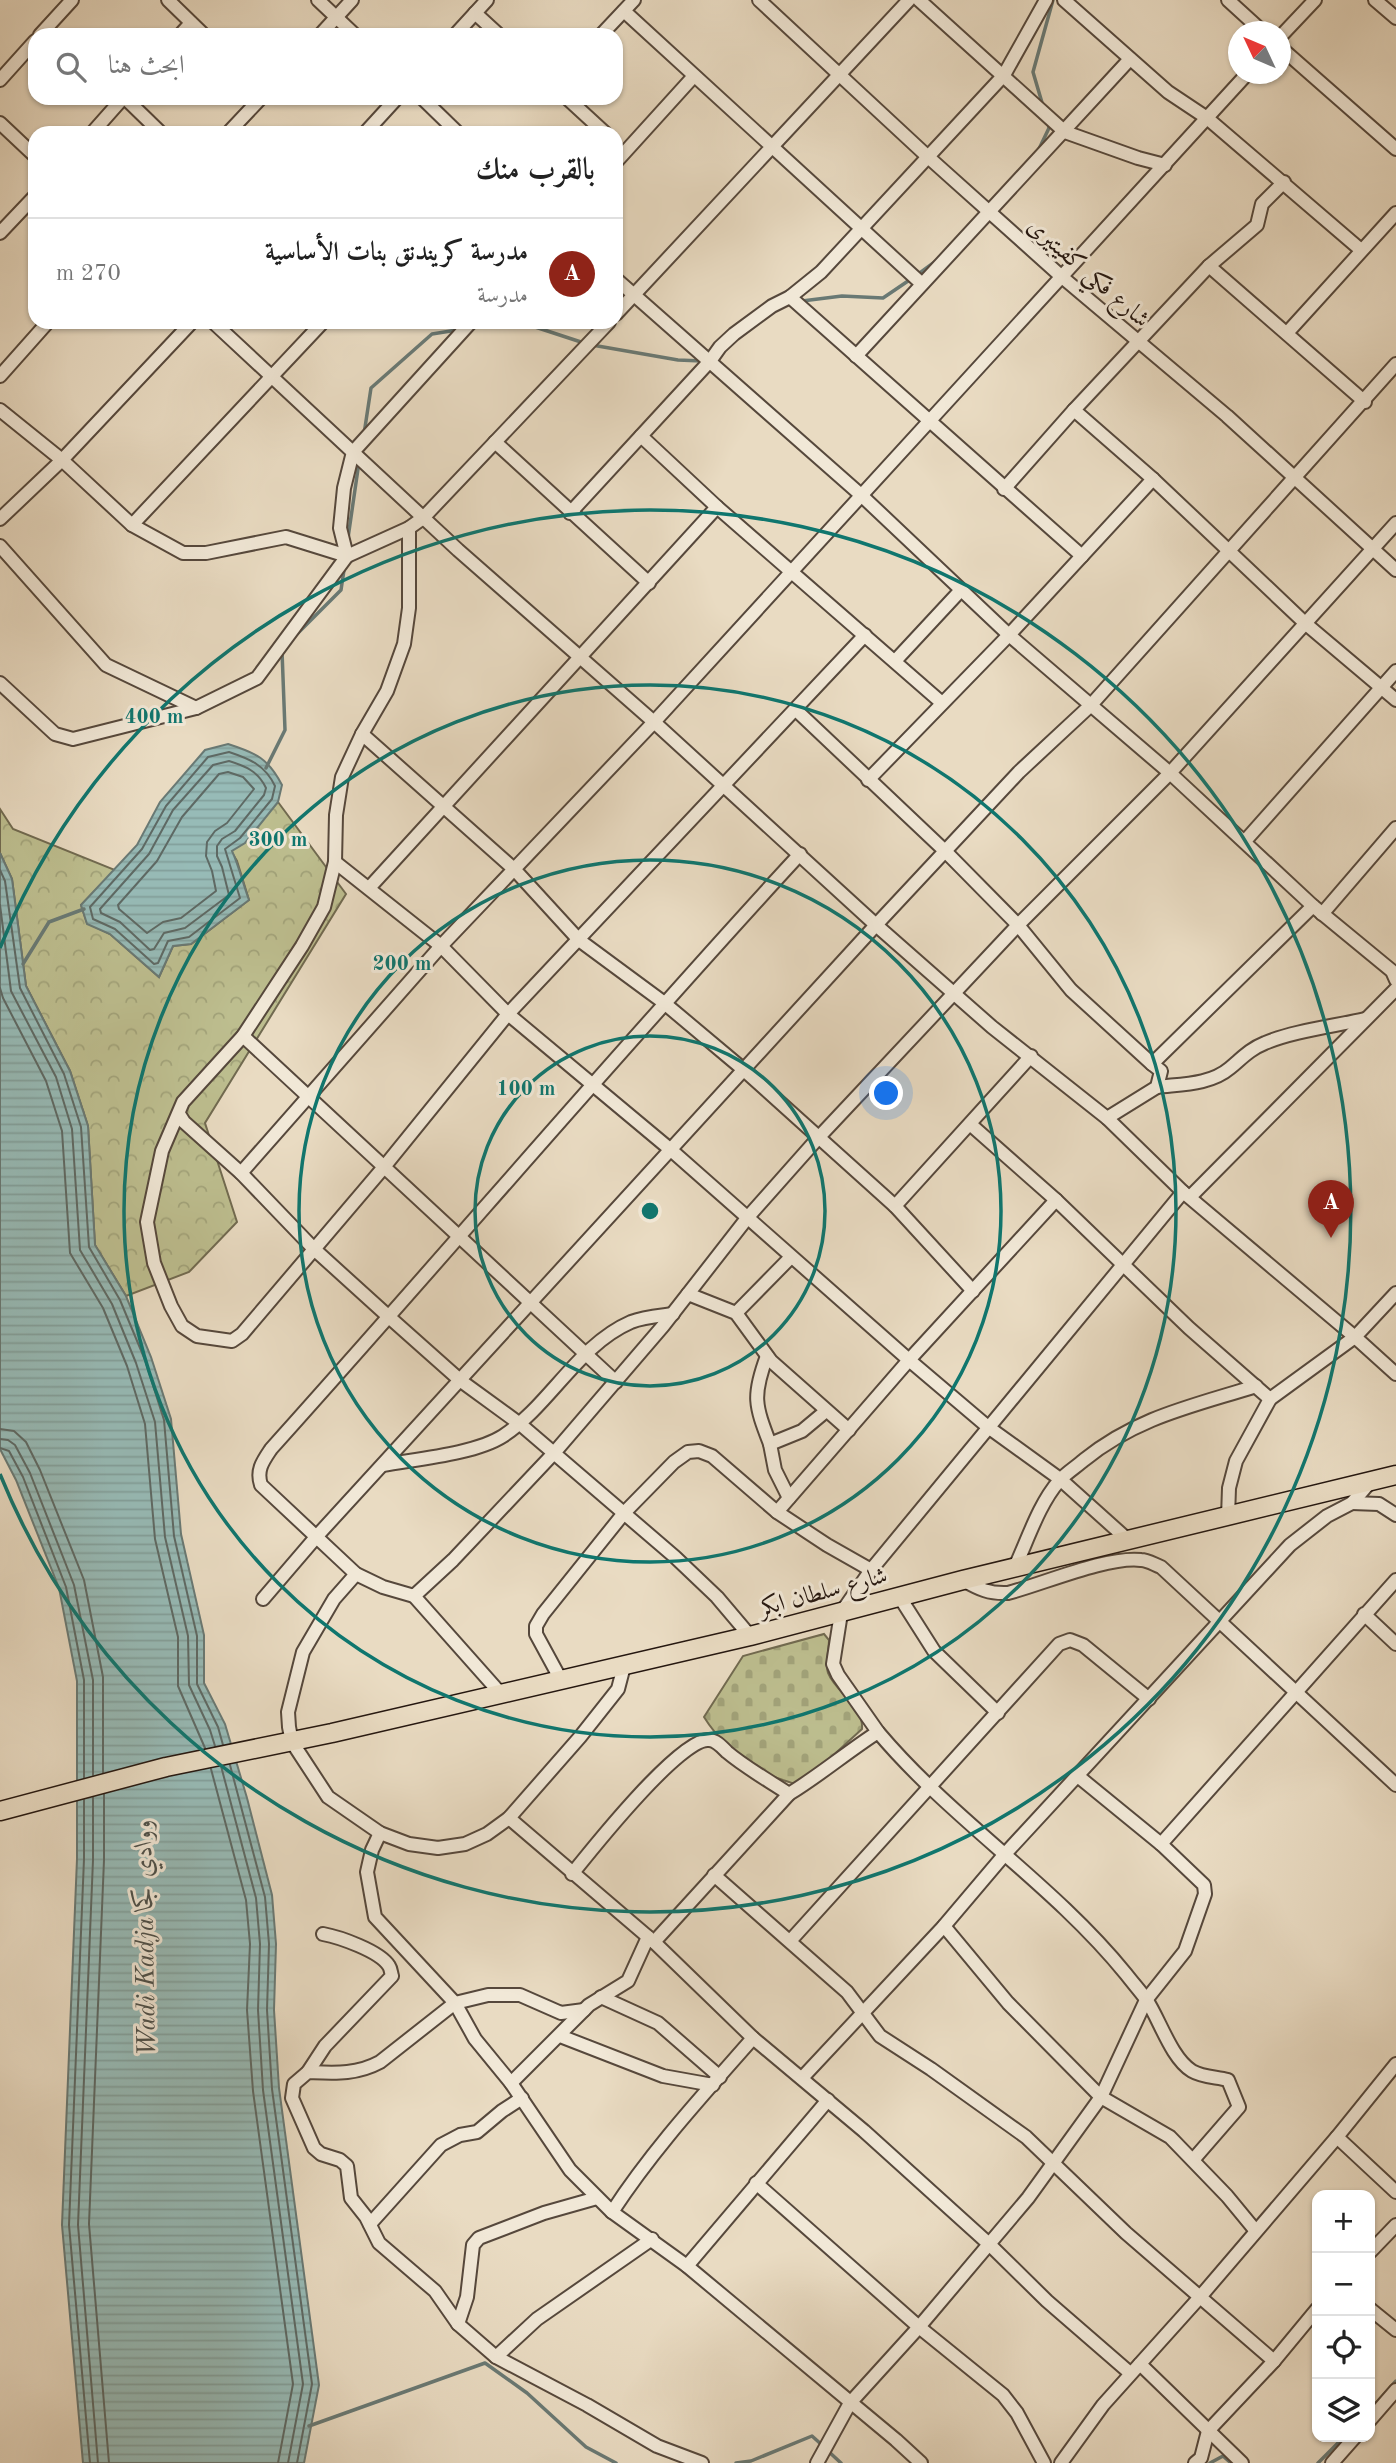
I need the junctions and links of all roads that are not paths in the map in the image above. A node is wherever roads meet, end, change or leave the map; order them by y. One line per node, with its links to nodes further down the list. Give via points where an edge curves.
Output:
1 (72, 0): 22 (street)
2 (168, 0): 20 (street)
3 (318, 0): 17 (street)
4 (352, 0): 17 (street)
5 (487, 0): 16 (street)
6 (634, 0): 15 (street)
7 (759, 0): 33 (street, شارع فكي كفيتيرى)
8 (909, 0): 33 (street)
9 (919, 0): 34 (street)
10 (1046, 0): 34 (street)
11 (1064, 0): 32 (street)
12 (1228, 0): 19 (street)
13 (1315, 0): 21 (street)
14 (1375, 0): 18 (street)
15 (624, 11): 29 (street); 35 (street)
16 (475, 13): 27 (street); 28 (street)
17 (336, 17): 25 (street); 26 (street)
18 (1396, 18)
19 (1251, 21)
20 (191, 23): 23 (street); 24 (street)
21 (1291, 25)
22 (46, 28)
23 (186, 28)
24 (196, 28)
25 (326, 28)
26 (348, 28)
27 (461, 28)
28 (491, 28)
29 (608, 28)
30 (28, 49): 36 (street)
31 (1291, 57): 56 (street)
32 (1130, 59): 44 (street); 52 (street)
33 (838, 74): 53 (street); 57 (street, شارع فكي كفيتيرى)
34 (1004, 75): 52 (street); 57 (street)
35 (694, 76): 53 (street); 54 (street)
36 (0, 80)
37 (1238, 84): 44 (street)
38 (118, 105): 46 (street)
39 (131, 105): 47 (street)
40 (255, 105): 48 (street)
41 (391, 105): 49 (street)
42 (429, 105): 50 (street)
43 (575, 105): 51 (street)
44 (1207, 118): 58 (street); 59 (street)
45 (0, 123): 55 (street)
46 (98, 126)
47 (154, 126)
48 (235, 126)
49 (371, 126)
50 (451, 126)
51 (597, 126)
52 (1065, 132): 58 (street); 61 (street)
53 (771, 147): 63 (street); 70 (street)
54 (623, 148)
55 (28, 149)
56 (1396, 149)
57 (927, 156): 61 (street, شارع فكي كفيتيرى); 63 (street)
58 (1166, 165): 67 (street)
59 (1284, 182): 65 (street); 66 (street, via 1262,204 1257,225)
60 (28, 203): 64 (street)
61 (989, 211): 67 (street, شارع فكي كفيتيرى); 68 (street)
62 (1396, 213): 65 (street)
63 (861, 229): 68 (street); 71 (street)
64 (0, 233)
65 (1361, 250): 79 (street)
66 (1209, 265): 79 (street); 80 (street)
67 (1062, 277): 80 (street, شارع فكي كفيتيرى); 89 (street)
68 (922, 284): 81 (street)
69 (623, 286): 70 (street)
70 (634, 296): 72 (street); 82 (street)
71 (790, 297): 81 (street); 82 (street, via 734,334)
72 (623, 307)
73 (42, 329): 84 (street)
74 (185, 329): 93 (street)
75 (221, 329): 85 (street)
76 (317, 329): 85 (street)
77 (465, 329): 92 (street)
78 (602, 329): 91 (street)
79 (1287, 333): 86 (street)
80 (1138, 342): 88 (street); 94 (street, شارع فكي كفيتيرى)
81 (856, 356): 89 (street)
82 (710, 361): 90 (street); 97 (street)
83 (1396, 365): 86 (street)
84 (0, 376)
85 (272, 377): 92 (street); 103 (street)
86 (1364, 401): 94 (street)
87 (0, 410): 93 (street)
88 (1074, 410): 95 (street); 96 (street)
89 (929, 421): 96 (street); 97 (street)
90 (641, 436): 98 (street); 99 (street)
91 (495, 442): 99 (street); 100 (street)
92 (353, 452): 100 (street); 108 (street, via 340,528)
93 (62, 460): 101 (street); 103 (street)
94 (1294, 477): 106 (street, شارع فكي كفيتيرى); 107 (street)
95 (1153, 479): 107 (street); 109 (street)
96 (1004, 489): 109 (street)
97 (861, 495): 111 (street); 113 (street)
98 (718, 507): 111 (street); 112 (street)
99 (570, 513): 112 (street)
100 (423, 517): 104 (street); 117 (street)
101 (0, 519)
102 (1396, 523): 106 (street)
103 (132, 525): 108 (street, via 183,552 206,553 286,537)
104 (409, 528): 108 (street); 128 (street, via 410,608 404,644 387,691)
105 (0, 546): 125 (street, via 106,665)
106 (1373, 549): 110 (street, شارع فكي كفيتيرى); 114 (street)
107 (1228, 551): 114 (street); 124 (street)
108 (347, 556): 125 (street, via 257,678)
109 (1082, 556): 116 (street)
110 (1396, 570)
111 (792, 571): 115 (street); 127 (street)
112 (649, 583): 117 (street)
113 (961, 590): 116 (street); 118 (street)
114 (1306, 624): 121 (street); 129 (street)
115 (865, 635): 118 (street); 126 (street)
116 (1009, 635): 123 (street); 124 (street)
117 (582, 658): 127 (street); 132 (street)
118 (895, 661): 123 (street)
119 (1396, 671): 121 (street)
120 (0, 683): 125 (street, via 55,734 74,739)
121 (1382, 687): 122 (street); 134 (street)
122 (1396, 700)
123 (942, 703): 130 (street)
124 (1091, 705): 129 (street); 135 (street, via 1019,772)
125 (196, 708)
126 (796, 710): 130 (street); 131 (street)
127 (654, 722): 131 (street); 138 (street)
128 (362, 734): 132 (street); 137 (street, via 342,777)
129 (1170, 773): 134 (street); 142 (street)
130 (868, 780): 135 (street)
131 (723, 786): 136 (street); 143 (street)
132 (444, 806): 138 (street); 139 (street)
133 (1396, 828): 140 (street)
134 (1245, 841): 140 (street)
135 (945, 851): 141 (street); 142 (street)
136 (800, 854): 141 (street); 148 (street)
137 (335, 862): 139 (street); 151 (street, via 324,907)
138 (514, 869): 143 (street); 144 (street)
139 (369, 888): 144 (street)
140 (1317, 910): 145 (street); 153 (street)
141 (876, 925): 147 (street); 154 (street)
142 (1018, 925): 147 (street); 153 (street, via 1071,990)
143 (579, 940): 148 (street); 149 (street)
144 (441, 946): 149 (street); 157 (street)
145 (1395, 973)
146 (1396, 989): 150 (street)
147 (955, 993): 152 (street); 161 (street)
148 (663, 1002): 154 (street); 155 (street)
149 (508, 1014): 155 (street); 163 (street)
150 (1366, 1019): 156 (street, via 1267,1042 1216,1076); 165 (street)
151 (243, 1036): 157 (street); 158 (street, via 183,1102)
152 (1031, 1056): 159 (street); 160 (street)
153 (1152, 1063): 156 (street, via 1161,1070)
154 (744, 1070): 161 (street); 162 (street)
155 (592, 1086): 162 (street); 169 (street)
156 (1157, 1087): 159 (street)
157 (307, 1097): 163 (street); 164 (street)
158 (179, 1114): 164 (street); 170 (street, via 162,1151 148,1222 154,1263 182,1325 197,1336 232,1341 243,1334)
159 (1107, 1118): 165 (street)
160 (970, 1124): 166 (street); 167 (street)
161 (819, 1137): 167 (street); 168 (street)
162 (671, 1150): 168 (street); 176 (street)
163 (384, 1167): 169 (street); 170 (street)
164 (241, 1173): 170 (street)
165 (1186, 1195): 172 (street); 180 (street)
166 (1056, 1200): 172 (street); 173 (street)
167 (895, 1206): 173 (street)
168 (748, 1217): 171 (street); 175 (street)
169 (460, 1237): 176 (street); 179 (street)
170 (314, 1249): 179 (street)
171 (792, 1256): 177 (street); 183 (street)
172 (1123, 1265): 187 (street); 191 (street)
173 (973, 1291): 183 (street)
174 (1396, 1293): 180 (street)
175 (688, 1294): 177 (street); 178 (street)
176 (530, 1301): 181 (street); 185 (street)
177 (736, 1312): 182 (street)
178 (673, 1314): 181 (street, via 628,1324); 186 (street)
179 (389, 1317): 185 (street); 205 (street, via 260,1465 261,1485)
180 (1355, 1337): 184 (street); 188 (street)
181 (586, 1354): 186 (street); 190 (street)
182 (767, 1356): 189 (street); 193 (street, via 758,1380 756,1406)
183 (909, 1360): 191 (street); 192 (street)
184 (1396, 1374)
185 (461, 1381): 190 (street); 195 (street)
186 (616, 1382): 194 (street)
187 (1256, 1386): 188 (street); 197 (street, via 1123,1432)
188 (1270, 1399): 204 (street, via 1236,1461)
189 (826, 1411): 192 (street); 193 (street, via 802,1431)
190 (520, 1424): 194 (street); 195 (street, via 482,1446)
191 (988, 1427): 197 (street); 208 (street)
192 (849, 1430): 199 (street)
193 (770, 1444): 199 (street, via 775,1470)
194 (554, 1453): 202 (street); 212 (street)
195 (383, 1465): 205 (street)
196 (1396, 1475): 198 (highway, شارع سلطان ابكر)
197 (1060, 1479): 206 (street); 207 (street)
198 (1371, 1481): 200 (street); 204 (highway, شارع سلطان ابكر)
199 (789, 1498): 201 (street)
200 (1352, 1503): 203 (street, via 1379,1504); 217 (street, via 1290,1545)
201 (777, 1512): 202 (street, via 712,1456 688,1451); 208 (street)
202 (624, 1513): 218 (street, via 700,1581); 221 (street, via 536,1626)
203 (1396, 1515)
204 (1228, 1517): 206 (highway, شارع سلطان ابكر)
205 (317, 1536): 209 (street); 214 (street)
206 (1128, 1540): 207 (highway, شارع سلطان ابكر)
207 (1015, 1567): 210 (highway, شارع سلطان ابكر)
208 (871, 1570): 215 (street)
209 (356, 1574): 212 (street); 227 (street, via 334,1599 303,1652 288,1712)
210 (963, 1580): 213 (highway, شارع سلطان ابكر); 217 (street, via 986,1593 1008,1593 1105,1564 1143,1560 1161,1567)
211 (1396, 1580): 216 (street)
212 (414, 1596): 223 (street)
213 (899, 1597): 215 (highway, شارع سلطان ابكر); 225 (street, via 934,1651)
214 (263, 1599)
215 (841, 1613): 218 (highway, شارع سلطان ابكر); 226 (street, via 835,1669)
216 (1364, 1614): 219 (street); 222 (street)
217 (1221, 1622): 222 (street); 224 (street)
218 (750, 1636): 220 (highway, شارع سلطان ابكر)
219 (1396, 1644)
220 (624, 1665): 221 (highway, شارع سلطان ابكر); 233 (street, via 618,1689)
221 (561, 1680): 223 (highway, شارع سلطان ابكر)
222 (1296, 1692): 229 (street); 235 (street)
223 (501, 1694): 227 (highway, شارع سلطان ابكر)
224 (1149, 1699): 225 (street, via 1083,1645 1070,1640 1045,1657); 228 (street)
225 (998, 1713): 230 (street)
226 (878, 1732): 230 (street); 231 (street)
227 (292, 1742): 232 (highway, شارع سلطان ابكر, via 166,1767); 234 (street, via 328,1797)
228 (1079, 1777): 235 (street); 236 (street)
229 (1396, 1785)
230 (930, 1788): 236 (street); 242 (street)
231 (789, 1794): 237 (street, via 715,1742 696,1742 672,1761); 238 (street)
232 (1, 1811)
233 (509, 1818): 234 (street, via 465,1844 438,1848); 237 (street)
234 (380, 1833): 245 (street, via 367,1872 375,1917)
235 (1161, 1844): 244 (street, via 1204,1885 1205,1894 1185,1951)
236 (1005, 1854): 239 (street); 244 (street, via 1103,1946)
237 (572, 1874): 241 (street)
238 (714, 1875): 241 (street); 242 (street)
239 (944, 1926): 247 (street); 255 (street, via 1008,2003)
240 (323, 1934): 251 (street, via 368,1951 388,1965 393,1976 325,2046)
241 (651, 1940): 243 (street, via 628,1981); 249 (street)
242 (791, 1940): 247 (street)
243 (601, 1997): 246 (street); 253 (street, via 658,2023)
244 (1146, 2000): 255 (street); 259 (street, via 1180,2059 1200,2075 1228,2080 1239,2107)
245 (455, 2003): 246 (street, via 488,1995 520,1996 561,2013); 251 (street, via 368,2068 339,2074); 254 (street, via 475,2039)
246 (584, 2010): 248 (street)
247 (863, 2011): 252 (street); 260 (street, via 880,2036 964,2092)
248 (560, 2036): 253 (street, via 663,2076); 254 (street)
249 (753, 2038): 252 (street); 253 (street)
250 (1396, 2064): 258 (street)
251 (308, 2073): 265 (street, via 292,2088 295,2107 314,2148 347,2166 351,2198)
252 (802, 2078): 257 (street)
253 (716, 2081): 264 (street, via 632,2181)
254 (511, 2083): 256 (street)
255 (1101, 2096): 259 (street, via 1170,2137); 260 (street)
256 (522, 2098): 263 (street, via 570,2170); 265 (street, via 477,2132 455,2136 434,2151)
257 (828, 2100): 261 (street); 269 (street)
258 (1337, 2137): 262 (street); 267 (street)
259 (1193, 2160): 267 (street)
260 (1055, 2163): 269 (street); 272 (street)
261 (756, 2183): 271 (street); 276 (street)
262 (1396, 2192)
263 (597, 2198): 264 (street); 275 (street, via 479,2238 473,2245 467,2297)
264 (612, 2212): 268 (street)
265 (370, 2224): 275 (street, via 380,2243 435,2291)
266 (1396, 2225): 270 (street)
267 (1255, 2230): 272 (street)
268 (652, 2239): 271 (street); 278 (street, via 537,2319)
269 (989, 2244): 276 (street); 281 (street)
270 (1375, 2247)
271 (687, 2266): 283 (street)
272 (1200, 2297): 279 (street); 280 (street)
273 (1375, 2313): 277 (street)
274 (1312, 2315): 279 (street)
275 (458, 2323): 278 (street)
276 (919, 2328): 283 (street); 290 (street, via 1003,2395)
277 (1396, 2330)
278 (496, 2357): 287 (street, via 657,2446)
279 (1274, 2361): 285 (street)
280 (1140, 2364): 281 (street); 285 (street)
281 (1130, 2373): 291 (street)
282 (1396, 2390): 284 (street)
283 (850, 2403): 288 (street); 289 (street)
284 (1375, 2414)
285 (1208, 2431): 292 (street, via 1201,2458); 293 (street)
286 (1351, 2442): 294 (street)
287 (702, 2463)
288 (817, 2463)
289 (921, 2463)
290 (1044, 2463)
291 (1061, 2463)
292 (1195, 2463)
293 (1242, 2463)
294 (1332, 2463)

